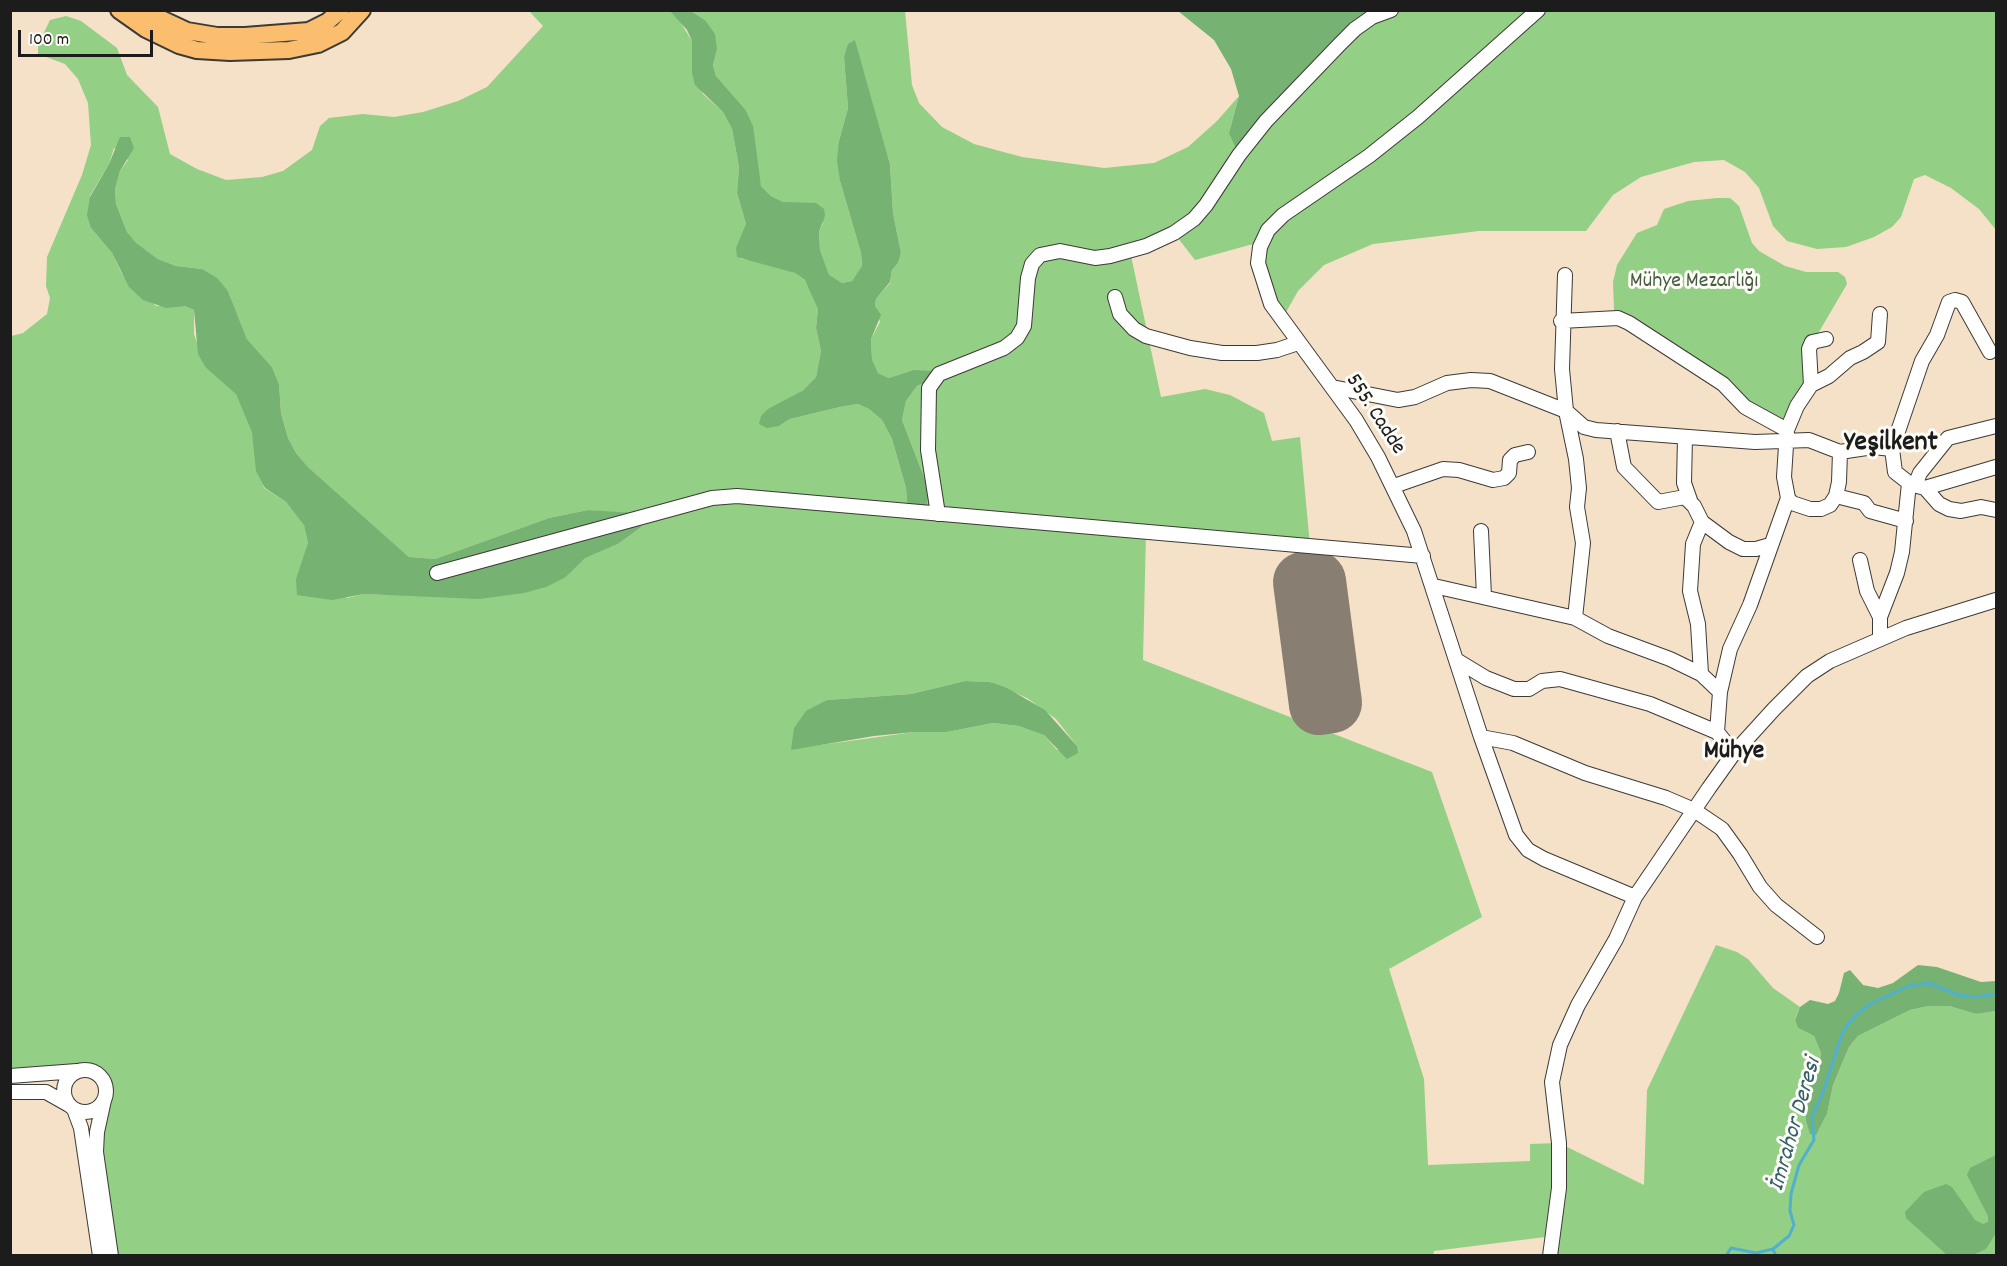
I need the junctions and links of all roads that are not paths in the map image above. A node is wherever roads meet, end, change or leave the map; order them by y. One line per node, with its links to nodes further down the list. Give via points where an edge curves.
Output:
1 (119, 10): 4 (main road, via 179,45 230,52 290,50 318,44 342,32)
2 (142, 10): 3 (main road, via 187,31 245,36 309,31)
3 (341, 10)
4 (362, 10)
5 (1391, 10): 31 (street, via 1355,28 1266,121 1194,219 1174,233 1110,256 1095,258 1060,251 1040,255 1028,278 1026,317 1017,338 1004,348 939,374 929,388 928,450)
6 (1538, 10): 12 (street, 555. Cadde, via 1418,117 1268,230 1258,263 1264,288)
7 (1565, 275): 10 (street)
8 (1115, 297): 12 (street, via 1120,314 1134,329 1190,348 1257,353)
9 (1880, 314): 14 (street, via 1878,342)
10 (1562, 321): 16 (street); 19 (street, via 1618,318 1629,323 1723,384 1745,407)
11 (1826, 339): 14 (street, via 1812,342 1809,349)
12 (1298, 343): 15 (street, 555. Cadde)
13 (1990, 352): 21 (street, via 1962,302 1949,302 1922,361)
14 (1811, 385): 19 (street, via 1797,406)
15 (1332, 387): 16 (street, via 1398,400 1415,398 1447,383 1490,381); 25 (street, 555. Cadde)
16 (1566, 411): 18 (street, via 1584,427); 43 (street, via 1576,459 1583,543)
17 (1996, 426): 26 (street, via 1948,438 1920,473)
18 (1617, 431): 20 (street); 29 (street, via 1624,467 1649,494 1662,503 1678,497)
19 (1788, 435): 20 (street, via 1755,442); 23 (street); 28 (street, via 1784,477)
20 (1686, 437): 29 (street, via 1684,483)
21 (1892, 449): 23 (street, via 1873,447); 26 (street, via 1895,472)
22 (1528, 452): 25 (street, via 1510,460 1509,473 1504,478 1487,479 1443,469)
23 (1840, 452): 27 (street)
24 (1996, 467): 26 (street)
25 (1394, 486): 36 (street, 555. Cadde)
26 (1916, 486): 30 (street, via 1949,509); 32 (street)
27 (1836, 496): 28 (street, via 1821,509 1802,507); 32 (street)
28 (1788, 498): 35 (street)
29 (1690, 500): 33 (street)
30 (1996, 510)
31 (938, 514): 36 (street); 38 (street, via 737,496 712,498)
32 (1906, 521): 42 (street, via 1897,573)
33 (1702, 522): 35 (street, via 1743,549); 46 (street, via 1693,544 1690,591 1698,624)
34 (1481, 531): 40 (street)
35 (1770, 545): 47 (street, via 1730,649)
36 (1423, 556): 39 (street, 555. Cadde)
37 (1860, 560): 42 (street, via 1867,591)
38 (437, 573)
39 (1434, 586): 40 (street); 45 (street, 555. Cadde)
40 (1484, 596): 43 (street)
41 (1996, 600): 44 (street)
42 (1880, 617): 44 (street)
43 (1575, 618): 46 (street, via 1608,636)
44 (1880, 637): 50 (street, via 1807,676)
45 (1458, 661): 48 (street, via 1486,678 1514,688 1529,689 1542,681 1560,679 1650,704); 49 (street, 555. Cadde)
46 (1701, 674): 47 (street)
47 (1720, 692): 48 (street)
48 (1717, 732): 50 (street)
49 (1480, 737): 51 (street, via 1513,743 1584,773); 52 (street, 555. Cadde, via 1516,835 1528,850)
50 (1734, 753): 51 (street)
51 (1694, 810): 52 (street); 53 (street, via 1722,829 1776,905)
52 (1635, 897): 61 (street, via 1568,1024 1554,1066 1552,1094 1559,1143 1559,1188)
53 (1817, 937)
54 (79, 1071): 55 (street); 57 (street, via 100,1076 106,1087); 58 (street, via 65,1085 64,1092)
55 (10, 1076)
56 (10, 1092): 58 (street, via 46,1092)
57 (104, 1100): 58 (street, via 95,1110 81,1112); 60 (street, via 96,1142)
58 (72, 1107): 59 (street, via 81,1128)
59 (100, 1256)
60 (111, 1256)
61 (1550, 1256)

